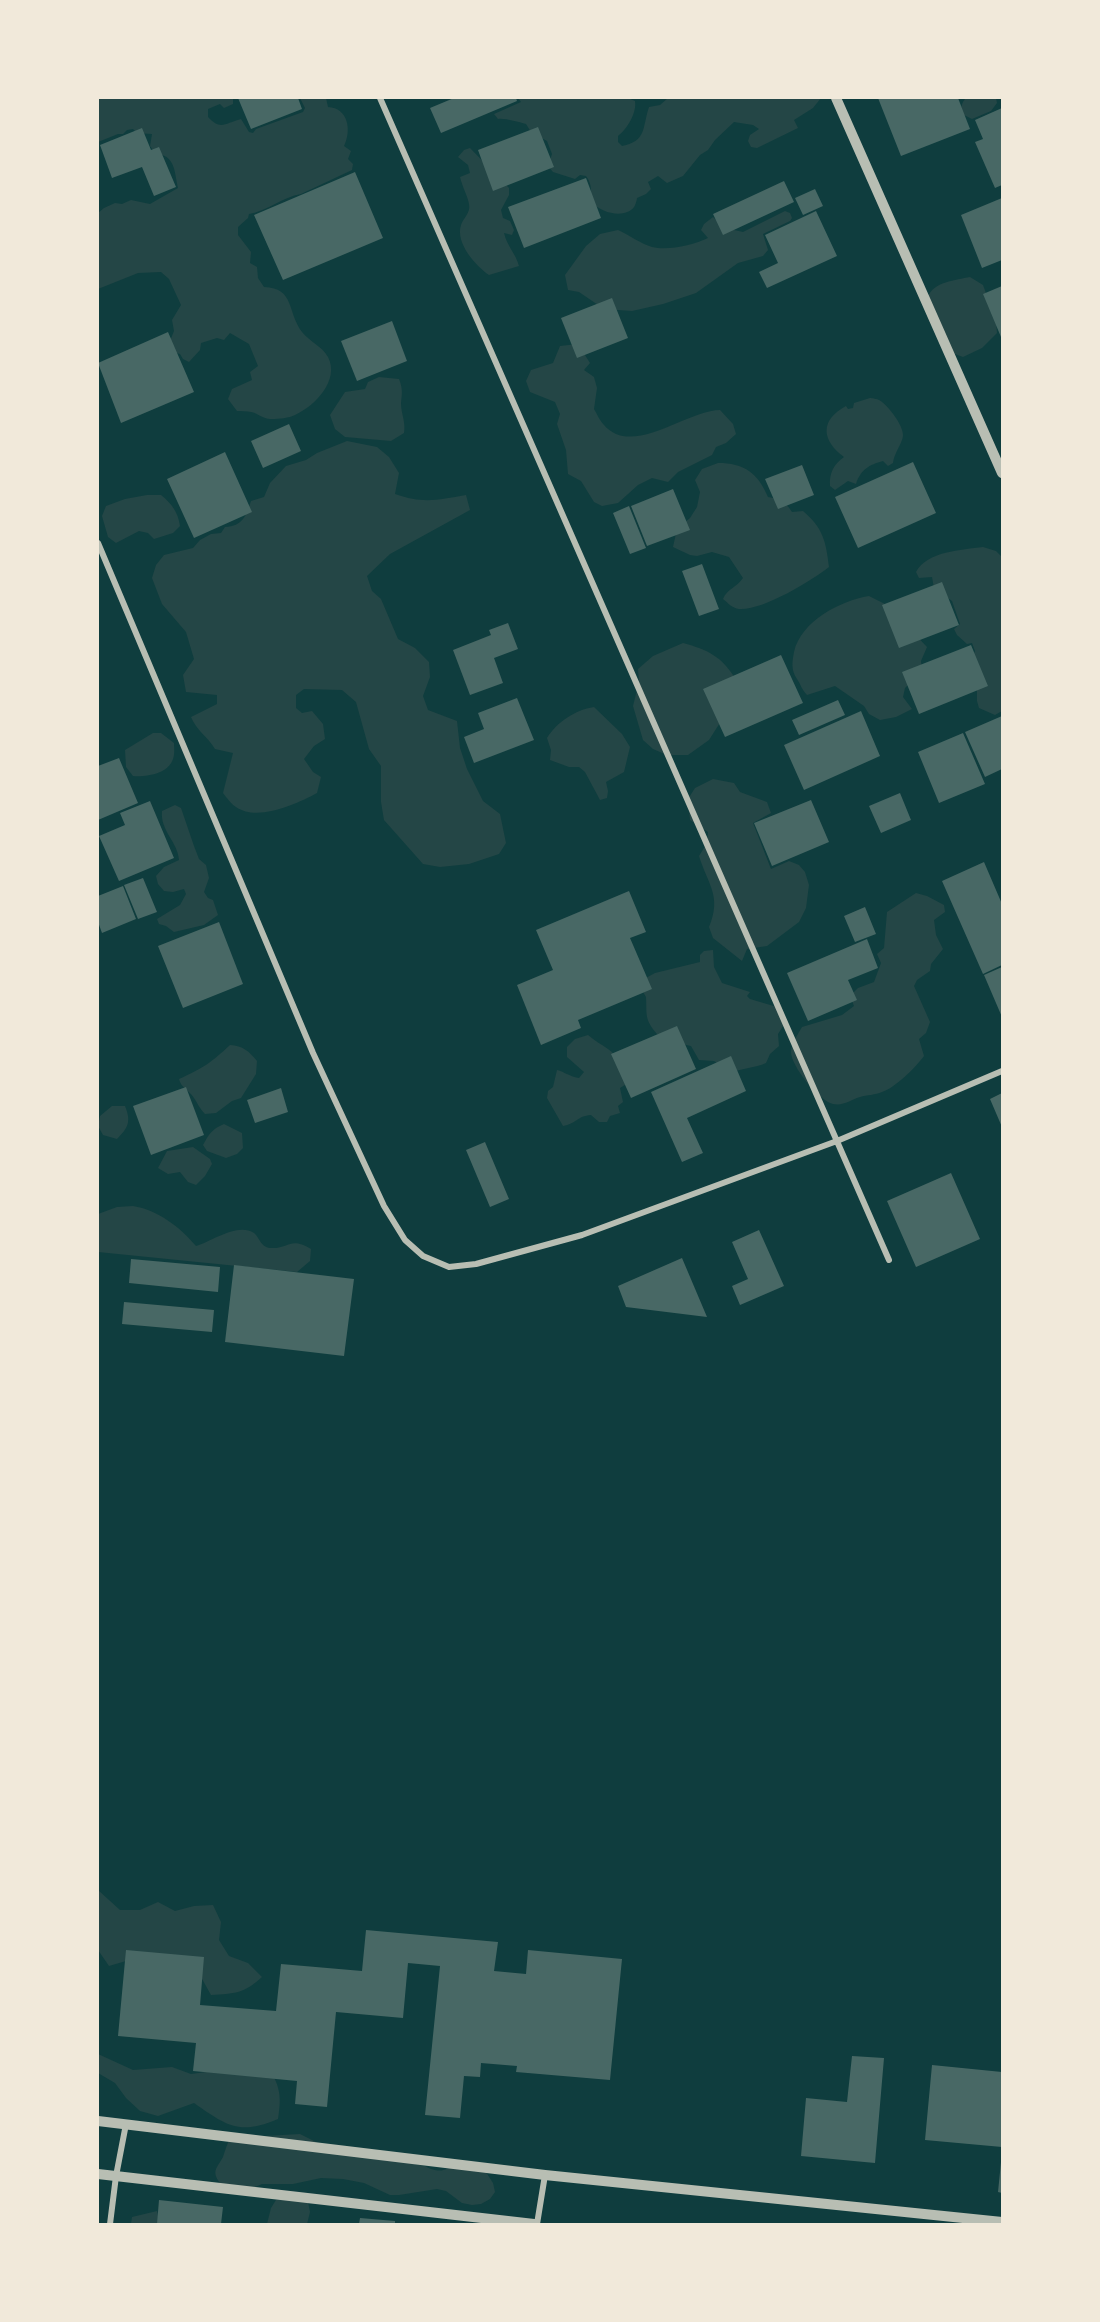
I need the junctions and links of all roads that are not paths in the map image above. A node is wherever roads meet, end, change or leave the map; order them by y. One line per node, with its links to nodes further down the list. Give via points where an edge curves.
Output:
1 (380, 98): 6 (street)
2 (836, 98): 3 (street)
3 (1002, 473)
4 (98, 543): 6 (street, via 313,1053 384,1206 405,1240 423,1256 449,1267 476,1264 582,1235)
5 (1002, 1071): 6 (street)
6 (837, 1141): 7 (street)
7 (889, 1260)
8 (98, 2121): 9 (street)
9 (126, 2124): 11 (street); 12 (street)
10 (98, 2174): 12 (street)
11 (545, 2175): 13 (street); 16 (street)
12 (116, 2176): 15 (street); 16 (street)
13 (974, 2222): 14 (street)
14 (1002, 2222)
15 (110, 2224)
16 (536, 2224)

